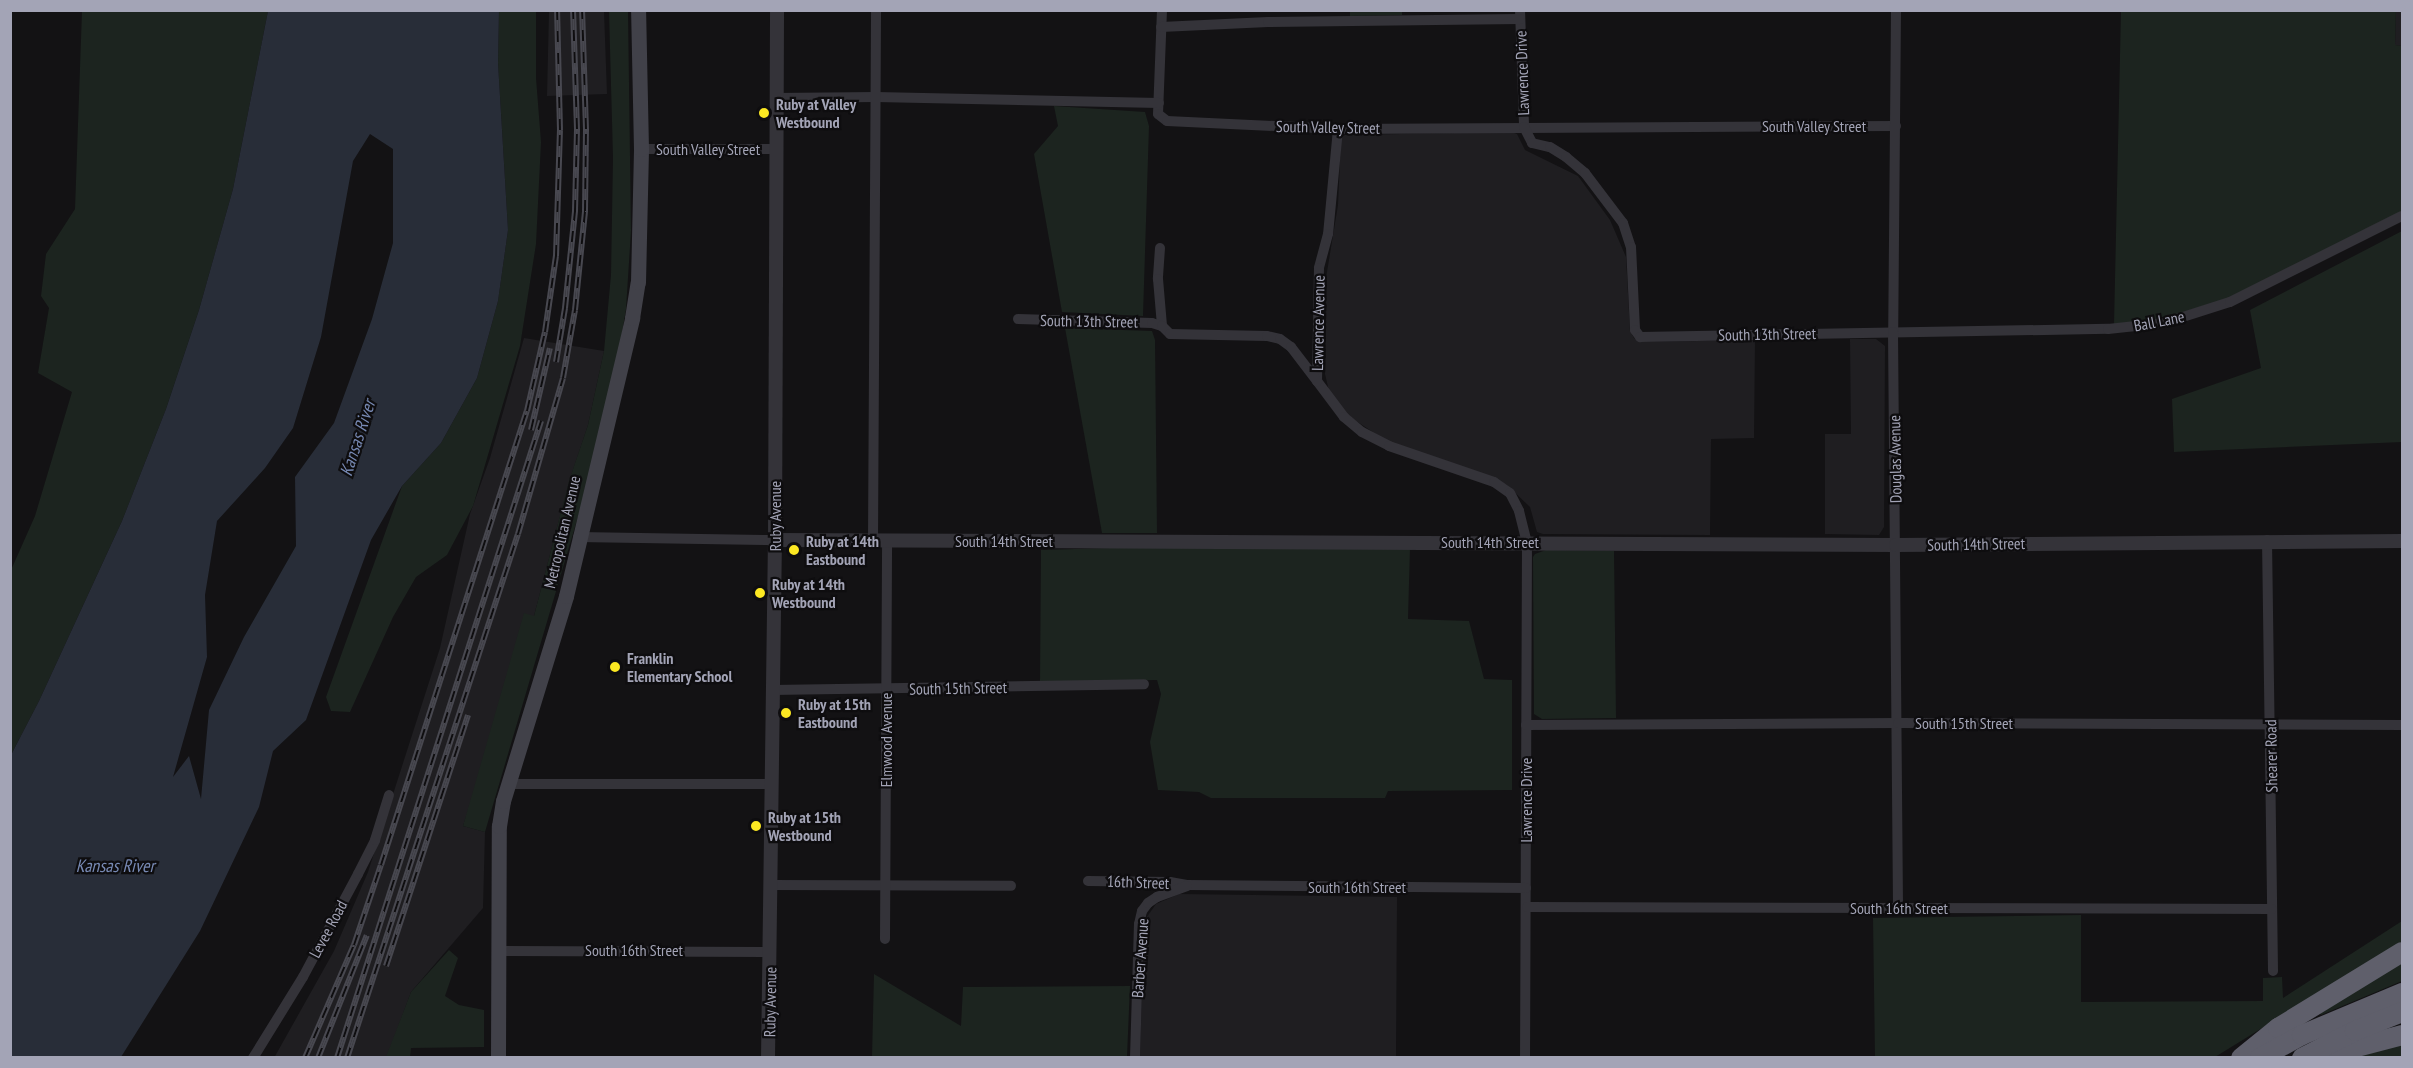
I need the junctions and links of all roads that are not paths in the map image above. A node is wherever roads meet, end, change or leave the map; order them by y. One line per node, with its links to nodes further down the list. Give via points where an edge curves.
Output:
1 (638, 10): 14 (main road, Metropolitan Avenue)
2 (777, 10): 9 (street, Ruby Avenue)
3 (1162, 10): 7 (street)
4 (1896, 10): 11 (street, Douglas Avenue)
5 (876, 12): 8 (street)
6 (1520, 15): 7 (street); 12 (street, Lawrence Drive)
7 (1161, 27): 10 (street)
8 (876, 97): 9 (street); 10 (street); 25 (street, Elmwood Avenue)
9 (775, 98): 15 (street, Ruby Avenue)
10 (1159, 103): 13 (street, South Valley Street, via 1158,114 1167,122)
11 (1896, 126): 12 (street, South Valley Street); 20 (street, Douglas Avenue)
12 (1524, 127): 13 (street, South Valley Street); 21 (street, Lawrence Drive, via 1532,143 1558,152 1585,173 1623,223 1631,247 1633,316)
13 (1338, 129): 22 (street, Lawrence Avenue, via 1328,234 1319,268)
14 (641, 149): 15 (street, South Valley Street); 23 (main road, Metropolitan Avenue, via 640,242 633,318)
15 (775, 149): 24 (street, Ruby Avenue)
16 (2403, 216): 20 (street, Ball Lane, via 2230,302 2164,323 2108,329)
17 (1160, 248): 19 (street)
18 (1018, 319): 19 (street, South 13th Street)
19 (1162, 326): 22 (street, South 13th Street, via 1170,334 1280,339 1292,347)
20 (1893, 332): 21 (street, South 13th Street); 29 (street, Douglas Avenue)
21 (1640, 337)
22 (1317, 381): 28 (street, Lawrence Avenue, via 1344,417 1362,432 1389,446 1494,482 1510,493)
23 (578, 537): 24 (street, South 14th Street); 38 (main road, Metropolitan Avenue, via 551,653)
24 (775, 540): 25 (street, South 14th Street); 31 (street, Ruby Avenue)
25 (880, 540): 28 (street, South 14th Street); 32 (street, Elmwood Avenue)
26 (2267, 540): 27 (street, South 14th Street); 29 (street, South 14th Street); 34 (street, Shearer Road)
27 (2403, 541)
28 (1527, 542): 29 (street, South 14th Street); 36 (street, Lawrence Drive)
29 (1896, 545): 33 (street, Douglas Avenue)
30 (1144, 684): 32 (street, South 15th Street)
31 (772, 690): 32 (street, South 15th Street); 37 (street, Ruby Avenue)
32 (886, 690): 42 (street, Elmwood Avenue)
33 (1898, 723): 34 (street, South 15th Street); 36 (street, South 15th Street); 47 (street, Douglas Avenue)
34 (2271, 724): 35 (street, South 15th Street); 48 (street, Shearer Road)
35 (2403, 725)
36 (1526, 726): 45 (street, Lawrence Drive)
37 (771, 783): 38 (street); 41 (street, Ruby Avenue)
38 (508, 784): 50 (main road, Metropolitan Avenue, via 499,826)
39 (389, 795): 57 (street, Levee Road, via 375,840 358,874 303,977)
40 (1088, 881): 43 (street, 16th Street)
41 (771, 885): 42 (street); 51 (street, Ruby Avenue)
42 (885, 885): 44 (street); 49 (street, Elmwood Avenue)
43 (1187, 885): 45 (street, South 16th Street); 60 (street, Barber Avenue, via 1157,897 1142,911)
44 (1011, 886)
45 (1526, 888): 46 (street, Lawrence Drive)
46 (1527, 907): 47 (street, South 16th Street); 61 (street, Lawrence Drive)
47 (1898, 908): 48 (street, South 16th Street)
48 (2272, 909): 53 (street, Shearer Road)
49 (885, 939)
50 (497, 951): 51 (street, South 16th Street); 58 (main road, Metropolitan Avenue)
51 (771, 952): 59 (street, Ruby Avenue)
52 (2403, 952): 62 (highway, via 2278,1029)
53 (2273, 971)
54 (2403, 993): 63 (highway, via 2302,1035)
55 (2403, 1012): 64 (highway)
56 (2403, 1035): 65 (highway)
57 (253, 1058)
58 (498, 1058)
59 (768, 1058)
60 (1136, 1058)
61 (1525, 1058)
62 (2241, 1058)
63 (2260, 1058)
64 (2302, 1058)
65 (2317, 1058)

